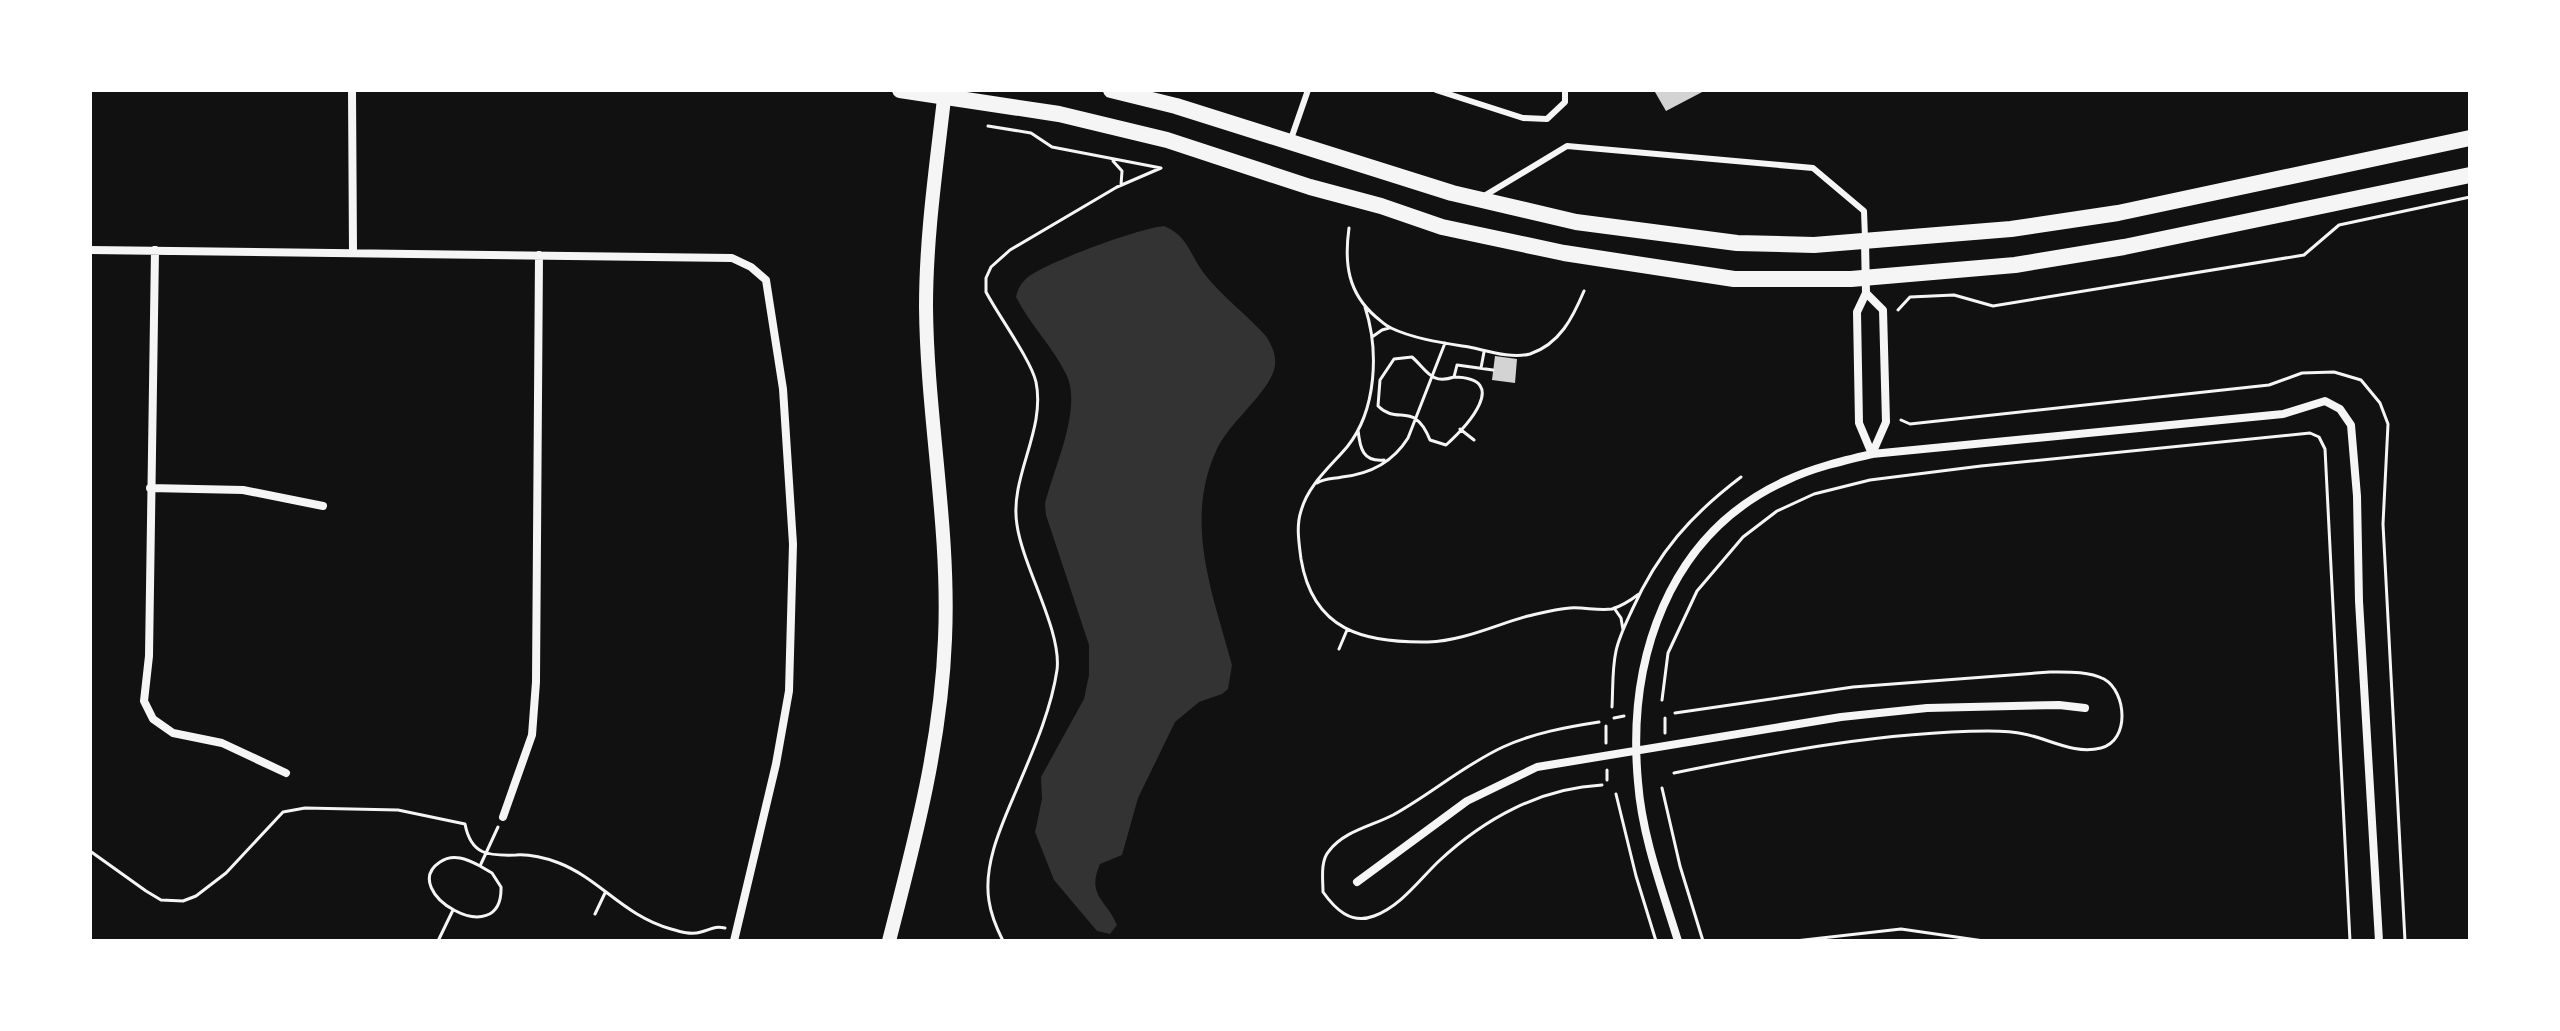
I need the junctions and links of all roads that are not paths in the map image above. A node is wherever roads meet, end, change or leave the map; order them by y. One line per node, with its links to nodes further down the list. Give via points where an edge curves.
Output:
1 (352, 90): 15 (street)
2 (900, 90): 7 (main road)
3 (1111, 90): 9 (main road)
4 (1308, 90): 9 (lane)
5 (1436, 90): 6 (lane, via 1523,118 1547,119 1565,102)
6 (1565, 90)
7 (944, 93): 17 (main road, via 1167,140 1442,227 1564,253 1734,279); 27 (street, via 929,224 926,309 946,581 945,638 931,775)
8 (2470, 138): 12 (main road, via 2118,213 2011,229)
9 (1290, 143): 11 (main road)
10 (2470, 175): 17 (main road, via 2124,247)
11 (1480, 199): 12 (main road, via 1576,222 1737,243); 12 (lane, via 1567,146 1813,168 1864,211)
12 (1865, 241): 17 (street)
13 (90, 250): 14 (street)
14 (155, 250): 15 (street); 19 (street)
15 (353, 252): 16 (street)
16 (539, 255): 24 (street, via 536,682 532,735); 26 (street, via 732,258 766,280 783,389 793,619 789,691 776,764)
17 (1866, 286): 18 (street, via 1857,312 1859,423); 18 (street, via 1883,310 1886,422)
18 (1872, 454): 22 (street, via 1784,481 1743,506 1681,568 1655,622 1642,668); 29 (street, via 2283,414 2325,401 2340,409 2351,425 2357,496)
19 (150, 488): 20 (street, via 243,490); 23 (street, via 144,701 153,719 173,733 222,743)
20 (323, 506)
21 (2085, 708): 22 (street, via 1927,708)
22 (1637, 749): 25 (street, via 1537,767 1467,801); 28 (street, via 1647,839)
23 (286, 773)
24 (503, 817)
25 (1357, 882)
26 (734, 941)
27 (889, 941)
28 (1678, 941)
29 (2379, 941)

